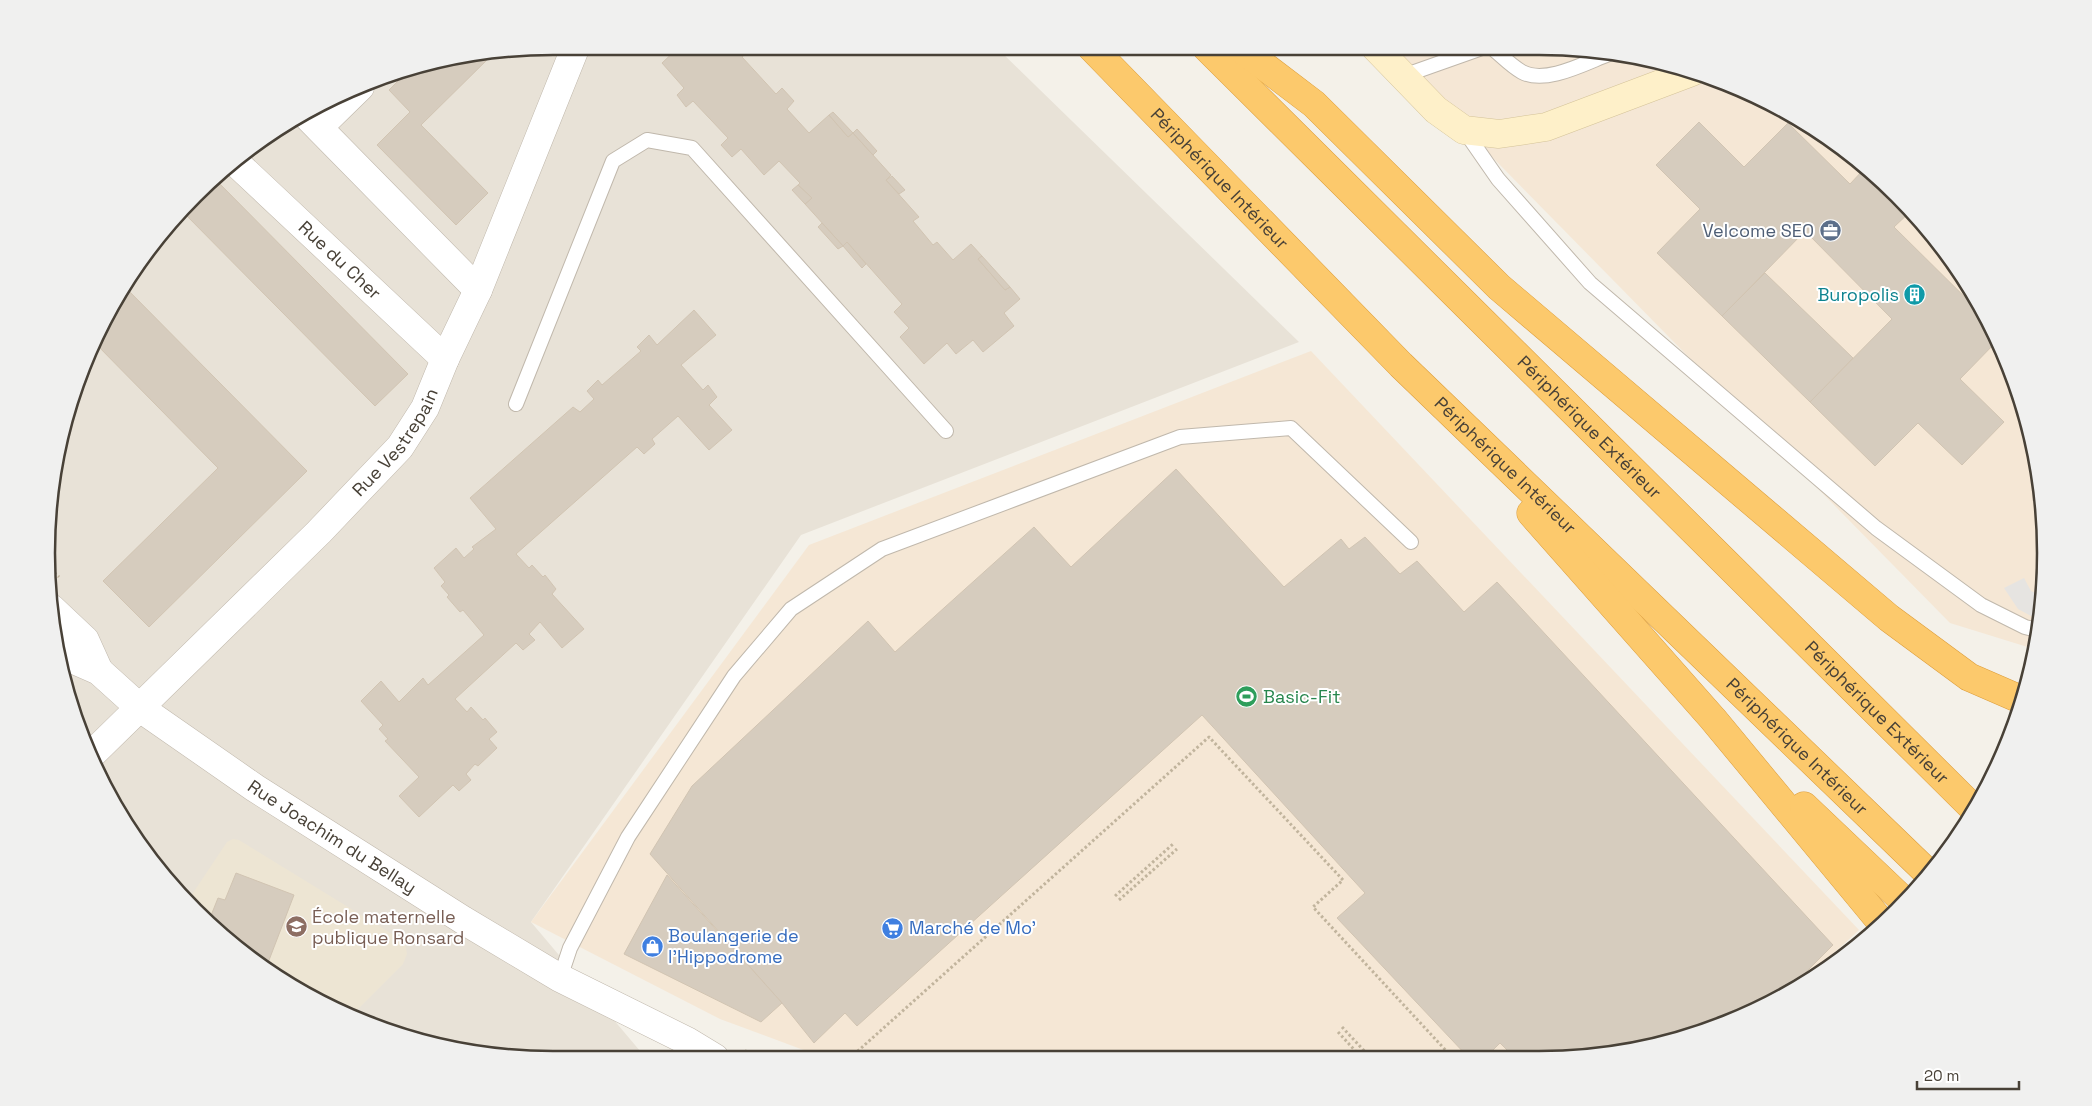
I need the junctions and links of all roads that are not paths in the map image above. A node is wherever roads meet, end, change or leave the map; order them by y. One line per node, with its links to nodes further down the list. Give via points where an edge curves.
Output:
1 (572, 55): 15 (street, Rue Vestrepain)
2 (1099, 55): 17 (highway, Périphérique Intérieur)
3 (1214, 55): 29 (highway, Périphérique Extérieur)
4 (1250, 55): 25 (highway, via 1314,104 1499,287 1890,618 1969,677)
5 (1383, 55): 9 (street)
6 (1462, 55): 9 (lane)
7 (1501, 55): 8 (lane, via 1523,73 1541,76 1566,71)
8 (1598, 58)
9 (1403, 76): 13 (street, via 1436,110)
10 (1682, 76): 13 (street, via 1546,127 1499,134)
11 (326, 110): 12 (street)
12 (311, 120): 15 (street)
13 (1464, 130): 22 (lane, via 1498,179 1590,283 1876,528 1981,605)
14 (240, 167): 16 (street, Rue du Cher)
15 (478, 290): 16 (street, Rue Vestrepain)
16 (445, 359): 26 (street, Rue Vestrepain, via 426,408 400,447 319,532)
17 (1402, 365): 27 (highway); 30 (highway, Périphérique Intérieur)
18 (516, 404): 19 (lane, via 613,161 647,140 692,148)
19 (946, 431)
20 (1411, 542): 33 (lane, via 1292,428 1180,437 882,549 791,609 734,676 628,837 570,948)
21 (59, 615): 24 (street, via 85,640)
22 (2031, 629)
23 (66, 656): 24 (street)
24 (99, 671): 26 (street, Rue Joachim du Bellay)
25 (2016, 697)
26 (140, 708): 28 (street, Rue Vestrepain); 33 (street, Rue Joachim du Bellay, via 255,788)
27 (1713, 719): 31 (highway); 32 (highway)
28 (96, 750)
29 (1969, 804)
30 (1923, 869)
31 (1899, 896)
32 (1877, 918)
33 (560, 978): 34 (street, Rue Joachim du Bellay)
34 (703, 1051)

